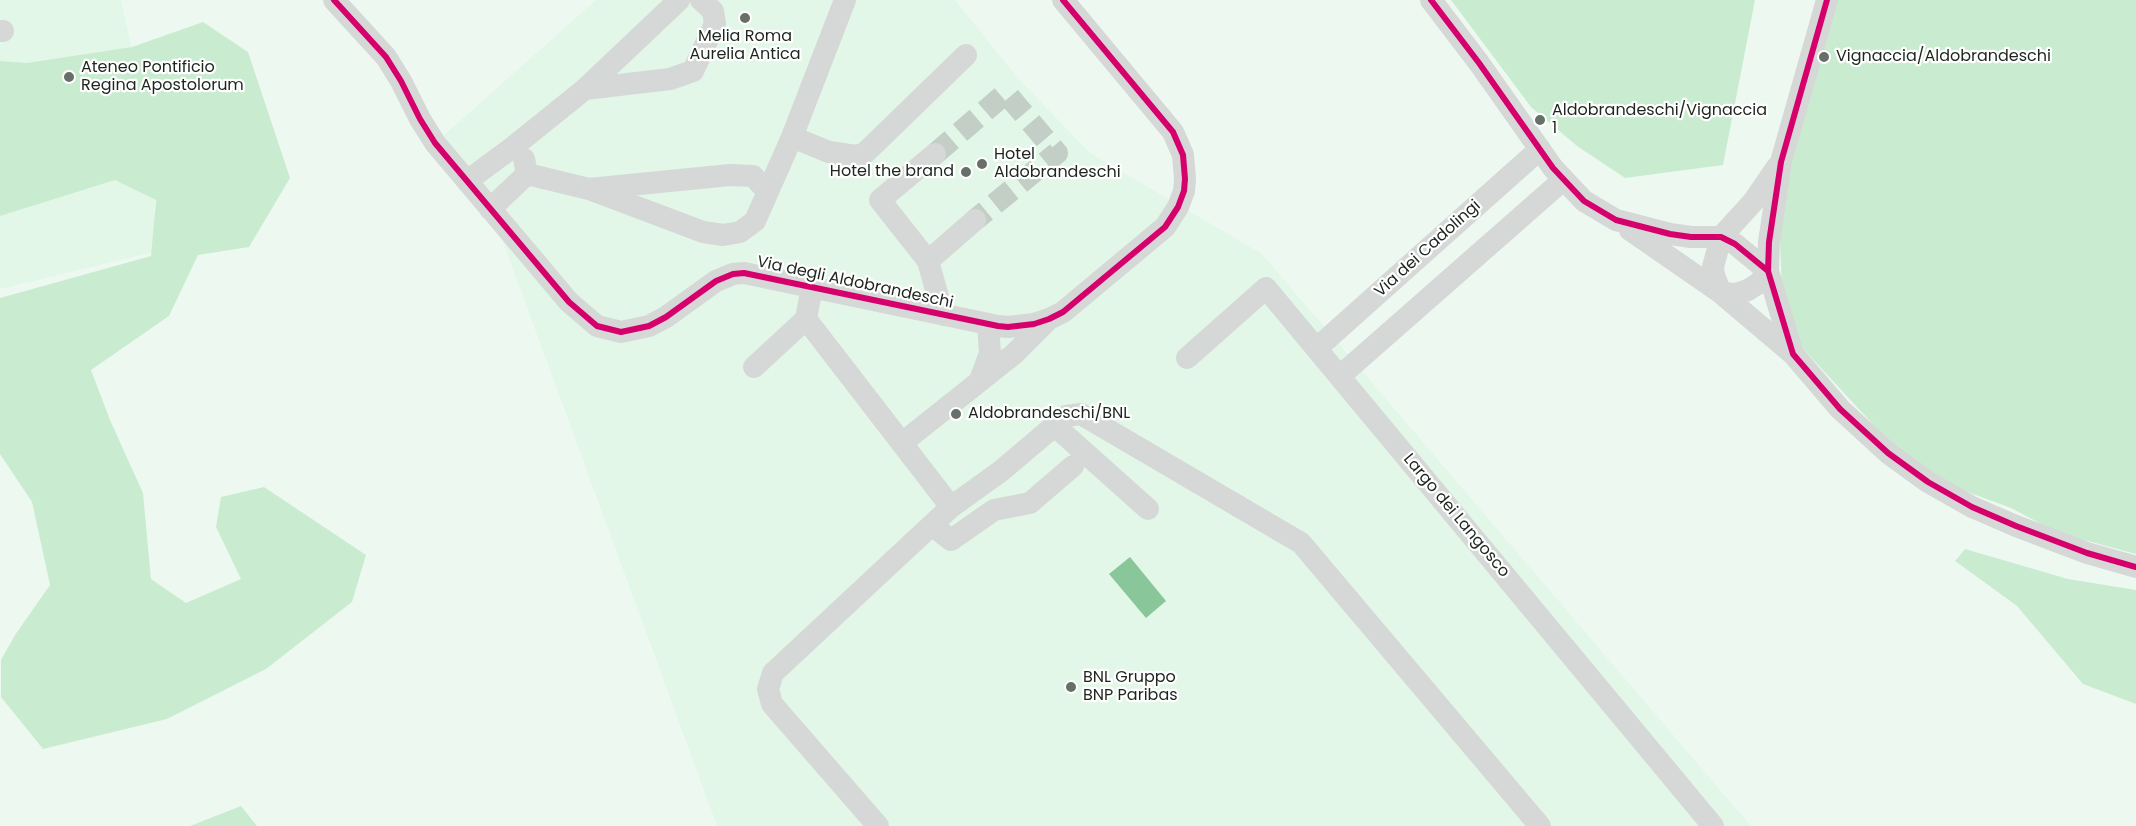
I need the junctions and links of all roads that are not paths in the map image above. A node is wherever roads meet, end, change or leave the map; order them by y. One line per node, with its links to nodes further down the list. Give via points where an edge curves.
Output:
1 (334, 0): 17 (street, Via degli Aldobrandeschi, via 386,57 427,131)
2 (679, 0): 9 (street)
3 (701, 0): 9 (street, via 713,11 715,24 693,71 670,79)
4 (1063, 0): 29 (street, Via degli Aldobrandeschi, via 1173,132 1183,155 1185,179 1178,207 1162,230 1063,312)
5 (1431, 0): 12 (street)
6 (1827, 0): 14 (street)
7 (849, 4): 10 (street)
8 (966, 55): 10 (street, via 865,153 856,156 829,152)
9 (585, 89): 11 (street)
10 (792, 137): 19 (street)
11 (513, 147): 15 (street, via 523,157); 17 (street)
12 (1540, 149): 16 (street); 32 (street, Via dei Cadolingi)
13 (935, 154): 24 (street, via 880,200)
14 (1781, 162): 23 (street, via 1753,202); 25 (street)
15 (527, 174): 18 (street); 20 (street)
16 (1563, 180): 22 (street, via 1584,201); 36 (street)
17 (467, 181): 20 (street, Via degli Aldobrandeschi)
18 (590, 189): 19 (street, via 730,175 753,176); 19 (street, via 703,232 723,235 740,232 755,221)
19 (768, 192)
20 (490, 209): 26 (street, Via degli Aldobrandeschi, via 579,312 597,326 614,331 649,326 733,274)
21 (975, 220): 24 (street)
22 (1616, 220): 23 (street, via 1670,234); 27 (street)
23 (1721, 237): 25 (street); 27 (street, via 1713,267)
24 (928, 261): 28 (street)
25 (1768, 272): 27 (street, via 1748,290); 33 (street)
26 (812, 287): 28 (street, Via degli Aldobrandeschi); 30 (street)
27 (1721, 293): 33 (street)
28 (943, 315): 31 (street, Via degli Aldobrandeschi)
29 (1049, 319): 31 (street, Via degli Aldobrandeschi, via 1008,327); 37 (street, via 1014,354)
30 (807, 320): 35 (street); 39 (street)
31 (988, 324): 37 (street, via 990,353)
32 (1317, 348): 34 (street, Largo dei Langosco, via 1266,288); 36 (street, Largo dei Langosco)
33 (1793, 354): 44 (street, via 1840,409 1888,453 1928,482 2016,526)
34 (1187, 358)
35 (754, 367)
36 (1340, 376): 47 (street, Largo dei Langosco)
37 (980, 380): 39 (street)
38 (1055, 426): 41 (street); 42 (street); 46 (street, via 1066,416 1081,414 1301,543)
39 (902, 443): 41 (street)
40 (1073, 466): 43 (street, via 1029,503 994,510 951,540)
41 (951, 507): 43 (street)
42 (1148, 509)
43 (932, 525): 45 (street, via 773,673 768,689 771,704)
44 (2136, 567)
45 (878, 826)
46 (1540, 826)
47 (1713, 826)

